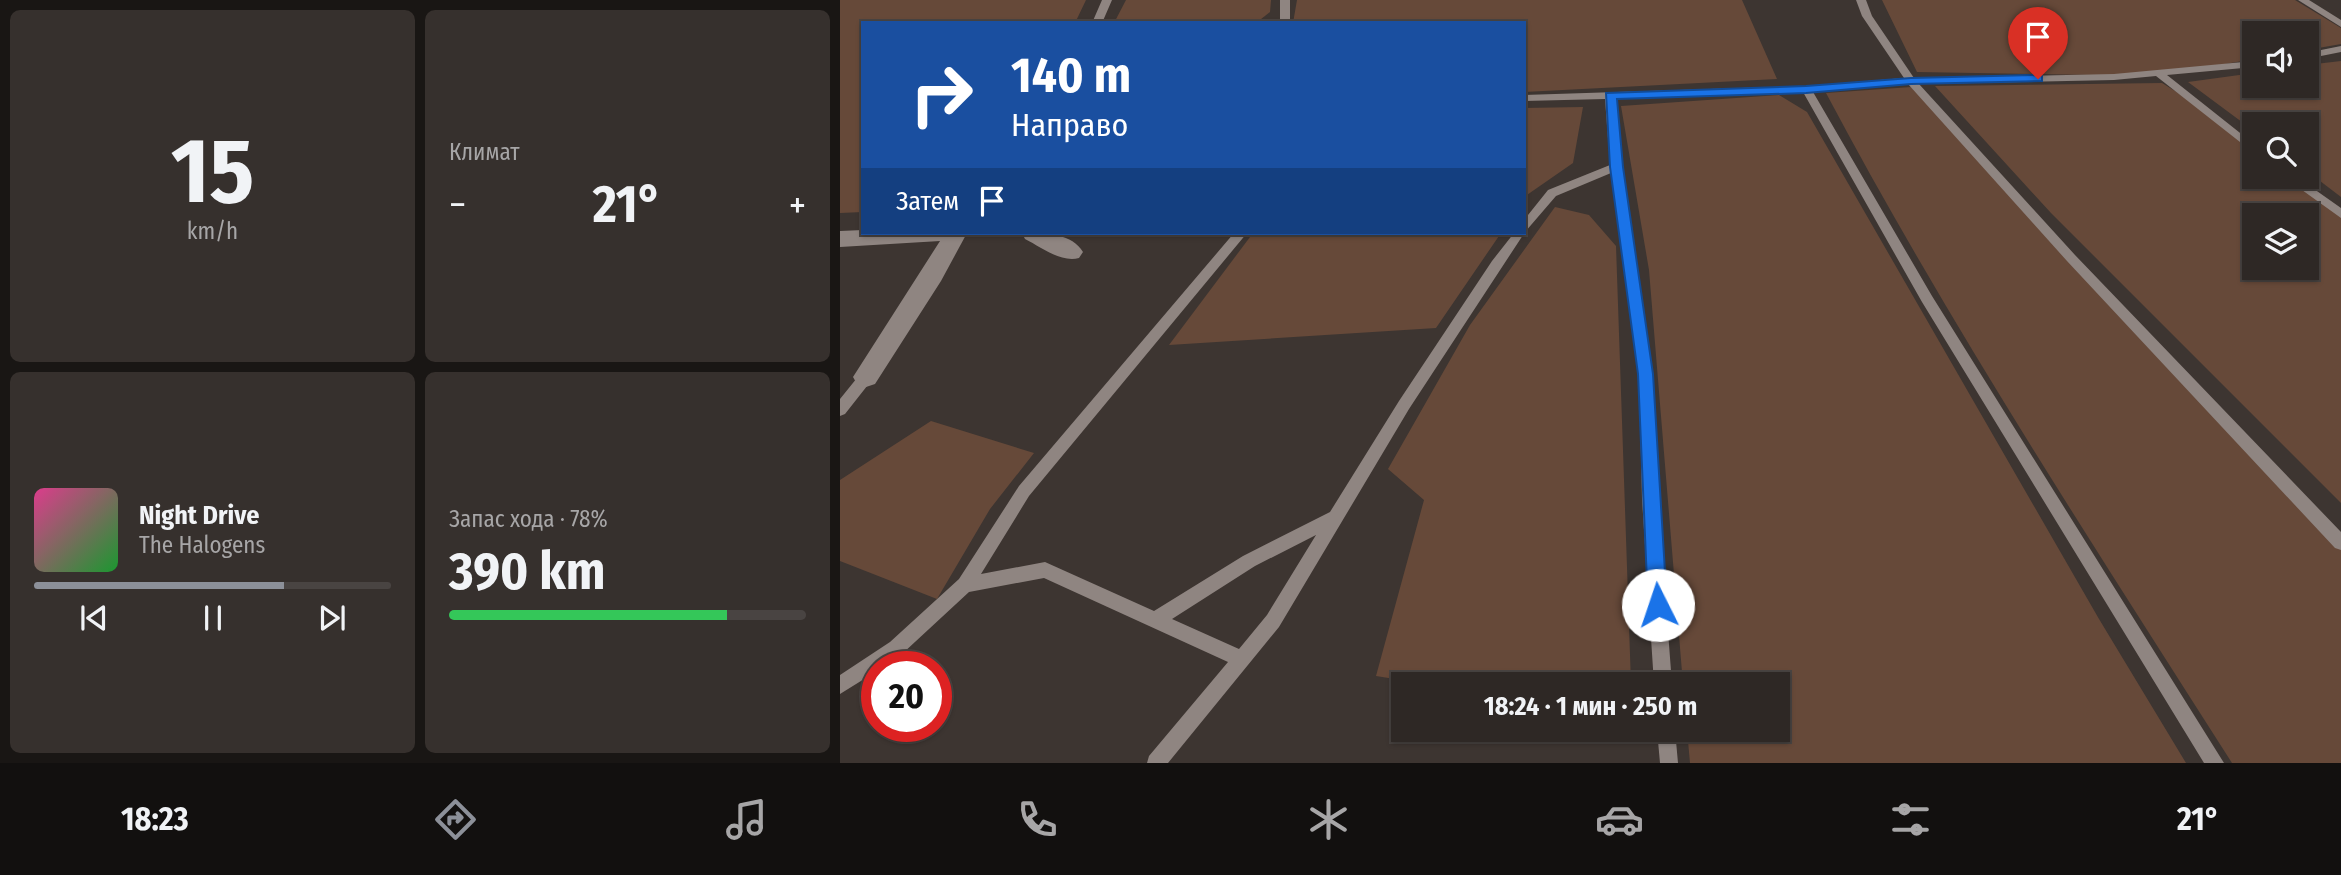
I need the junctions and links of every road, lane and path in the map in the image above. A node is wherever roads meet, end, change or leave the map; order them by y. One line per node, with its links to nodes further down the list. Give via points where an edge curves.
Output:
1 (1107, 0): 5 (lane)
2 (1285, 0): 6 (lane)
3 (1861, 0): 12 (lane)
4 (2303, 0): 7 (lane)
5 (1098, 21)
6 (1285, 21)
7 (2341, 24)
8 (2341, 49): 9 (lane)
9 (2319, 53)
10 (2242, 65): 11 (lane)
11 (2158, 73): 12 (lane, via 2114,78); 16 (lane)
12 (1911, 81): 13 (lane); 31 (lane)
13 (1806, 89): 14 (lane); 40 (lane, via 1927,299)
14 (1610, 96): 15 (lane); 17 (lane)
15 (1526, 98)
16 (2242, 140)
17 (1616, 167): 20 (lane, via 1552,193); 35 (lane, via 1646,374)
18 (2307, 189): 19 (lane)
19 (2341, 214)
20 (1526, 226)
21 (910, 235): 26 (street)
22 (955, 235): 28 (street)
23 (1037, 235): 27 (street)
24 (1239, 235): 32 (lane, via 1024,491)
25 (1518, 235): 30 (lane)
26 (840, 239)
27 (1071, 252)
28 (866, 377): 29 (lane)
29 (840, 410)
30 (1336, 517): 33 (lane, via 1249,561); 34 (lane, via 1273,621)
31 (2341, 543)
32 (965, 585): 33 (lane, via 1045,570); 36 (lane, via 897,648)
33 (1156, 619): 34 (lane)
34 (1241, 659): 38 (lane)
35 (1662, 672)
36 (840, 685)
37 (1667, 742): 39 (lane)
38 (1156, 763)
39 (1669, 763)
40 (2215, 763)

